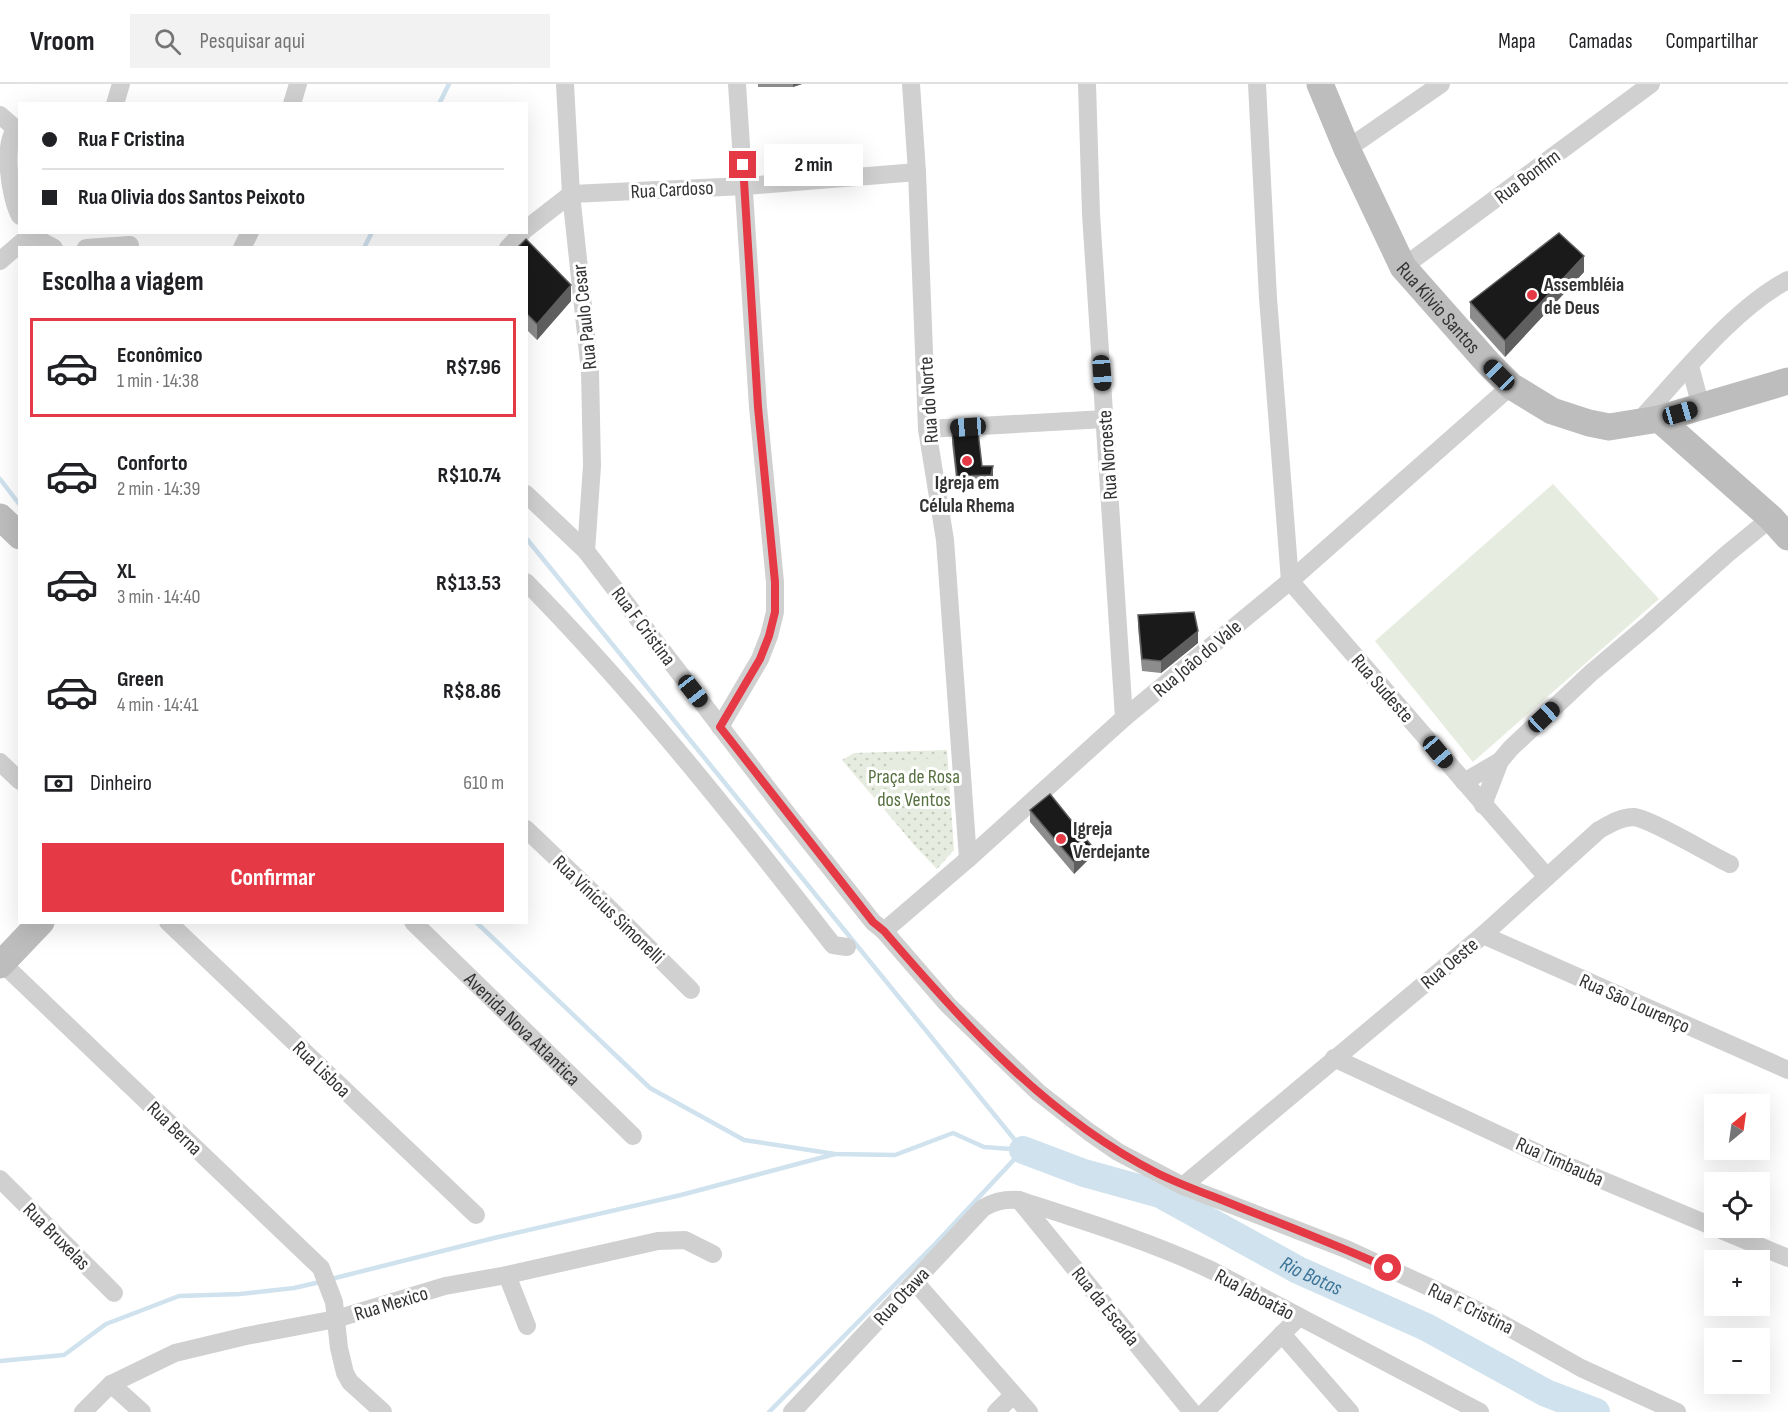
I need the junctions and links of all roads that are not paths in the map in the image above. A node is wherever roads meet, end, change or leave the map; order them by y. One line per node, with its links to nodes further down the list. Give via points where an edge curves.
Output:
1 (121, 84): 11 (street)
2 (298, 84): 12 (street)
3 (565, 84): 18 (street, Rua Paulo Cesar)
4 (737, 84): 17 (street)
5 (911, 84): 16 (street, Rua do Norte)
6 (1087, 84): 34 (street, Rua Noroeste)
7 (1257, 84): 42 (street, via 1268,298)
8 (1320, 84): 15 (main road, Rua Kilvio Santos)
9 (1442, 84): 15 (street)
10 (1651, 84): 28 (street, Rua Bonfim)
11 (116, 102)
12 (293, 102)
13 (0, 115): 14 (street)
14 (17, 127): 19 (street, via 6,139 6,180)
15 (1347, 149): 28 (main road, Rua Kilvio Santos)
16 (917, 172): 17 (street, Rua Cardoso); 36 (street, Rua do Norte)
17 (745, 186): 18 (street, Rua Cardoso); 45 (street, via 775,612 760,659)
18 (571, 194): 20 (street); 41 (street, Rua Paulo Cesar, via 590,371 592,466)
19 (18, 213)
20 (528, 227)
21 (29, 234): 24 (street); 27 (street)
22 (521, 234): 26 (street)
23 (132, 242): 25 (street)
24 (50, 246)
25 (101, 246)
26 (510, 246)
27 (0, 261)
28 (1403, 267): 32 (main road, Rua Kilvio Santos)
29 (1788, 280): 30 (street, via 1758,299)
30 (1690, 366): 33 (street); 35 (street)
31 (1788, 381): 33 (main road, Rua Kilvio Santos)
32 (1511, 386): 35 (main road, Rua Kilvio Santos, via 1552,411 1589,423 1609,427); 42 (street, Rua João do Vale)
33 (1701, 407): 35 (main road, Rua Kilvio Santos)
34 (1105, 419): 36 (street); 44 (street, Rua Noroeste)
35 (1649, 420): 39 (main road)
36 (927, 429): 52 (street, Rua do Norte, via 945,540)
37 (528, 496): 41 (street, Rua F Cristina)
38 (0, 517): 40 (main road)
39 (1779, 528): 46 (street, via 1727,554 1592,672)
40 (18, 534)
41 (586, 550): 45 (street, Rua F Cristina)
42 (1290, 581): 44 (street, Rua João do Vale); 49 (street, Rua Sudeste)
43 (528, 584): 60 (street, via 584,641 713,793 833,945)
44 (1124, 718): 52 (street, Rua João do Vale)
45 (720, 727): 58 (street, Rua F Cristina)
46 (1500, 761): 49 (street); 50 (street)
47 (0, 762): 48 (street)
48 (18, 779)
49 (1464, 782): 50 (street, Rua Sudeste)
50 (1483, 804): 54 (street, Rua Sudeste)
51 (528, 831): 62 (street, Rua Vinícius Simonelli)
52 (968, 859): 58 (street, Rua João do Vale)
53 (1730, 864): 54 (street, Rua Oeste, via 1635,817 1619,819 1599,830)
54 (1547, 877): 59 (street, Rua Oeste)
55 (39, 924): 61 (main road)
56 (170, 924): 69 (street, Rua Lisboa)
57 (415, 924): 65 (street, Avenida Nova Atlantica)
58 (884, 931): 67 (street, Rua F Cristina, via 948,1005 1038,1092 1118,1152)
59 (1483, 935): 63 (street, Rua Oeste); 64 (street, Rua São Lourenço)
60 (848, 947)
61 (1, 964): 75 (street, Rua Berna, via 314,1259 321,1268)
62 (691, 990)
63 (1334, 1058): 67 (street, Rua Oeste); 71 (street, Rua Timbauba, via 1540,1154)
64 (1788, 1070)
65 (633, 1136)
66 (0, 1179): 74 (street, Rua Bruxelas)
67 (1183, 1186): 91 (street, Rua F Cristina, via 1346,1249 1485,1314 1581,1368)
68 (1019, 1200): 73 (street, Rua Otawa, via 1003,1200 983,1208); 76 (street, Rua Jaboatão, via 1173,1252); 87 (street, Rua da Escada)
69 (476, 1215)
70 (713, 1254): 72 (street, Rua Mexico, via 685,1240 658,1240)
71 (1788, 1257)
72 (507, 1275): 75 (street, Rua Mexico); 77 (street)
73 (915, 1282): 80 (street); 84 (street, Rua Otawa)
74 (114, 1293)
75 (335, 1311): 79 (street, Rua Mexico, via 175,1353); 83 (street, Rua Berna, via 345,1373)
76 (1299, 1317): 78 (street); 90 (street, Rua Jaboatão)
77 (527, 1326)
78 (1282, 1334): 88 (street); 89 (street)
79 (111, 1384): 81 (street, Rua Mexico); 82 (street)
80 (1014, 1395): 85 (street); 86 (street)
81 (83, 1412)
82 (142, 1412)
83 (383, 1412)
84 (792, 1412)
85 (996, 1412)
86 (1029, 1412)
87 (1192, 1412)
88 (1205, 1412)
89 (1350, 1412)
90 (1480, 1412)
91 (1677, 1412)

